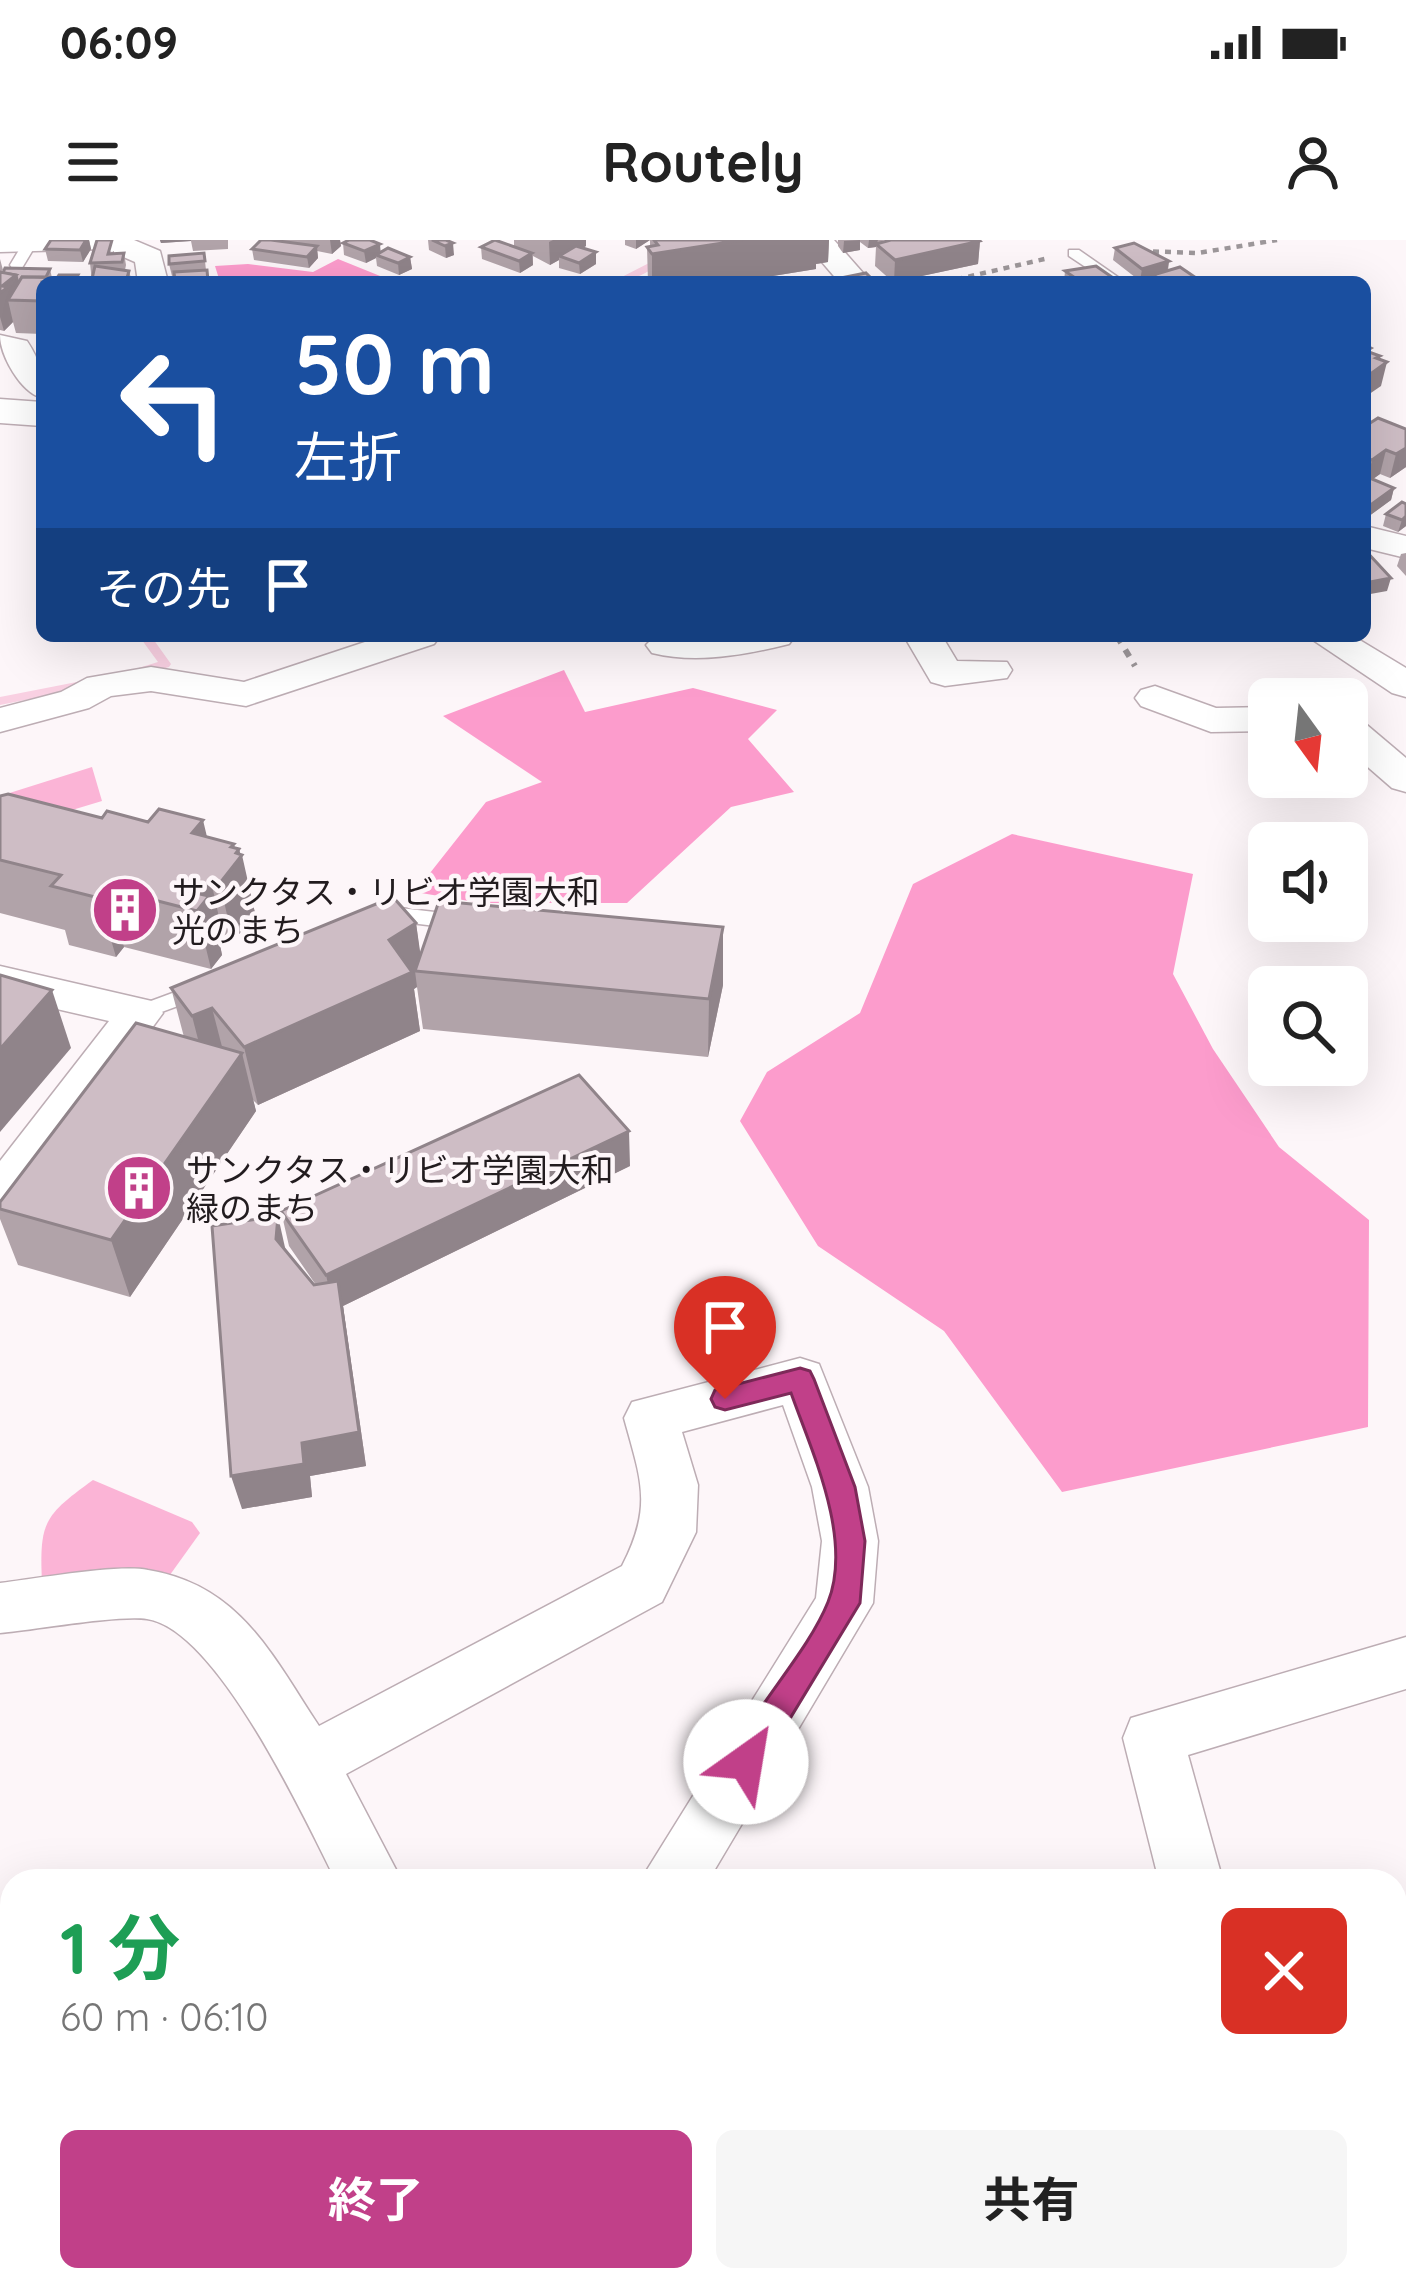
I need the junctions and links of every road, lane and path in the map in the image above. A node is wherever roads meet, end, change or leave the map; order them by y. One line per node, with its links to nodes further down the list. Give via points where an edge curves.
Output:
1 (109, 240): 3 (street); 5 (street)
2 (818, 240): 6 (street)
3 (16, 251)
4 (1074, 253): 7 (lane)
5 (157, 265)
6 (851, 276)
7 (1109, 276)
8 (0, 345): 9 (street, via 16,348)
9 (36, 379)
10 (0, 411): 11 (street)
11 (36, 414)
12 (1371, 538): 13 (street)
13 (1406, 547)
14 (403, 642): 22 (street, via 246,694 151,679 101,686)
15 (740, 642): 18 (street)
16 (926, 642): 19 (street, via 945,674)
17 (1336, 642): 20 (street)
18 (665, 645)
19 (993, 670)
20 (1406, 685)
21 (1155, 698): 23 (street, via 1211,720)
22 (0, 719)
23 (1248, 719)
24 (1368, 746): 25 (street)
25 (1406, 779)
26 (485, 921): 27 (lane, via 400,915)
27 (356, 931)
28 (226, 980): 30 (lane)
29 (0, 981): 30 (street)
30 (140, 1013): 31 (street)
31 (0, 1197)
32 (0, 1607): 34 (street, via 146,1594 200,1613 235,1648)
33 (1406, 1663): 37 (street, via 1153,1738)
34 (308, 1763): 35 (street); 36 (street, via 642,1584 668,1532 670,1485 651,1418 800,1379 840,1487 850,1541 844,1603)
35 (364, 1869)
36 (679, 1869)
37 (1188, 1869)

